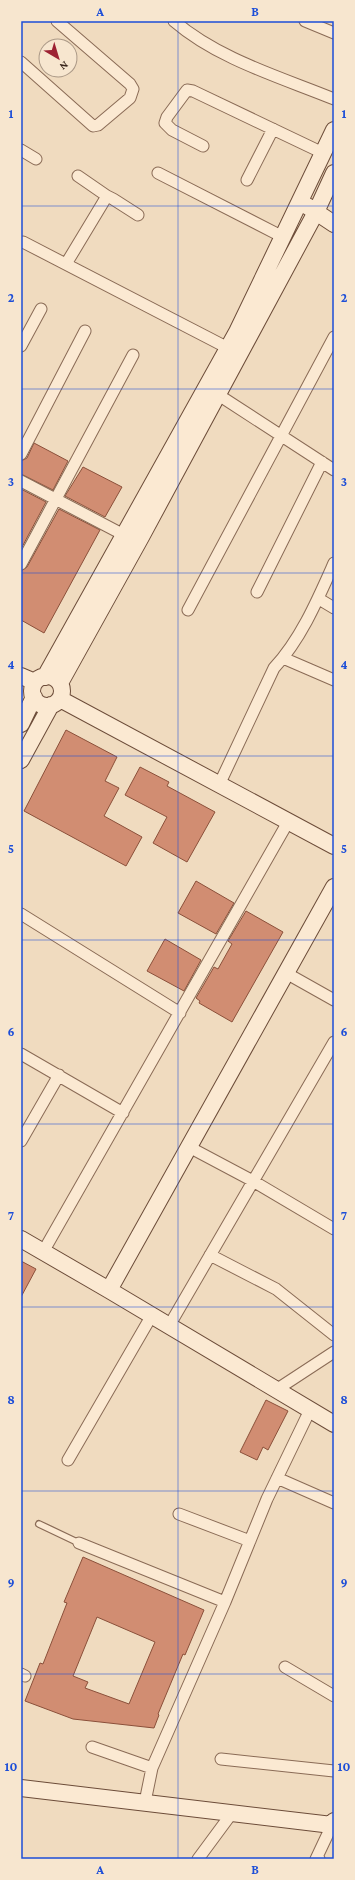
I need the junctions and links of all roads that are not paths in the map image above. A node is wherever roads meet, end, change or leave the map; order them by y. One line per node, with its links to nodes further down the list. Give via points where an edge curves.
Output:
1 (56, 21): 5 (street, via 130,84 133,89 130,98 98,125 93,126)
2 (174, 21): 6 (street, via 191,36 244,62)
3 (305, 21): 4 (street)
4 (334, 33)
5 (21, 62)
6 (334, 99)
7 (273, 129): 9 (street, via 187,90 165,123 172,130); 11 (street); 16 (street)
8 (334, 130): 11 (street)
9 (203, 146)
10 (21, 150): 12 (street)
11 (323, 153): 18 (street)
12 (36, 160)
13 (158, 172): 22 (street)
14 (334, 173): 19 (street)
15 (78, 176): 17 (street)
16 (247, 180)
17 (107, 196): 20 (street); 24 (street)
18 (300, 201): 19 (street); 22 (street)
19 (316, 212): 21 (street); 31 (street)
20 (138, 215)
21 (334, 224)
22 (283, 237): 29 (street)
23 (23, 242): 24 (street)
24 (66, 264): 29 (street)
25 (41, 310): 28 (street)
26 (85, 331): 33 (street)
27 (334, 337): 32 (street)
28 (21, 346)
29 (228, 348): 38 (street)
30 (133, 355): 37 (street)
31 (217, 394): 32 (street); 48 (street)
32 (282, 436): 34 (street); 44 (street)
33 (21, 454)
34 (322, 462): 35 (street); 41 (street)
35 (334, 470)
36 (21, 481): 37 (street)
37 (55, 499): 38 (street); 40 (street)
38 (124, 534): 47 (street)
39 (334, 563): 42 (street)
40 (21, 564)
41 (257, 592)
42 (319, 599): 43 (street); 45 (street)
43 (334, 608)
44 (188, 610)
45 (283, 658): 46 (street); 52 (street, via 274,668)
46 (334, 680)
47 (34, 683): 48 (street, via 56,679); 49 (street, via 41,704); 50 (street)
48 (60, 683): 49 (street, via 62,694)
49 (55, 702): 51 (street); 52 (street)
50 (21, 724)
51 (21, 760)
52 (219, 785): 53 (street)
53 (288, 822): 54 (street); 59 (street)
54 (334, 846)
55 (334, 887): 57 (street)
56 (21, 914): 59 (street)
57 (286, 972): 58 (street); 65 (street)
58 (334, 1000)
59 (180, 1013): 63 (street)
60 (334, 1042): 66 (street)
61 (21, 1054): 62 (street)
62 (58, 1075): 63 (street); 64 (street)
63 (123, 1113): 69 (street)
64 (21, 1141)
65 (189, 1147): 66 (street); 71 (street)
66 (253, 1181): 67 (street); 70 (street)
67 (334, 1229)
68 (21, 1240): 69 (street)
69 (43, 1252): 71 (street)
70 (210, 1255): 73 (street); 74 (street, via 276,1290)
71 (109, 1290): 72 (street)
72 (152, 1315): 73 (street); 79 (street)
73 (169, 1326): 76 (street)
74 (334, 1335)
75 (334, 1352): 76 (street)
76 (276, 1390): 77 (street)
77 (310, 1410): 78 (street); 80 (street)
78 (334, 1424)
79 (68, 1460)
80 (277, 1478): 81 (street); 84 (street)
81 (334, 1503)
82 (179, 1514): 84 (street)
83 (39, 1524): 85 (lane)
84 (250, 1541): 86 (street)
85 (79, 1543): 86 (street)
86 (225, 1602): 91 (street)
87 (285, 1667): 88 (street)
88 (334, 1696)
89 (92, 1747): 91 (street)
90 (221, 1759): 92 (street)
91 (152, 1768): 94 (street)
92 (334, 1771)
93 (21, 1788): 94 (street)
94 (145, 1802): 95 (street)
95 (232, 1813): 96 (street); 97 (street)
96 (333, 1823): 98 (street, via 316,1858)
97 (198, 1859)
98 (319, 1859)

